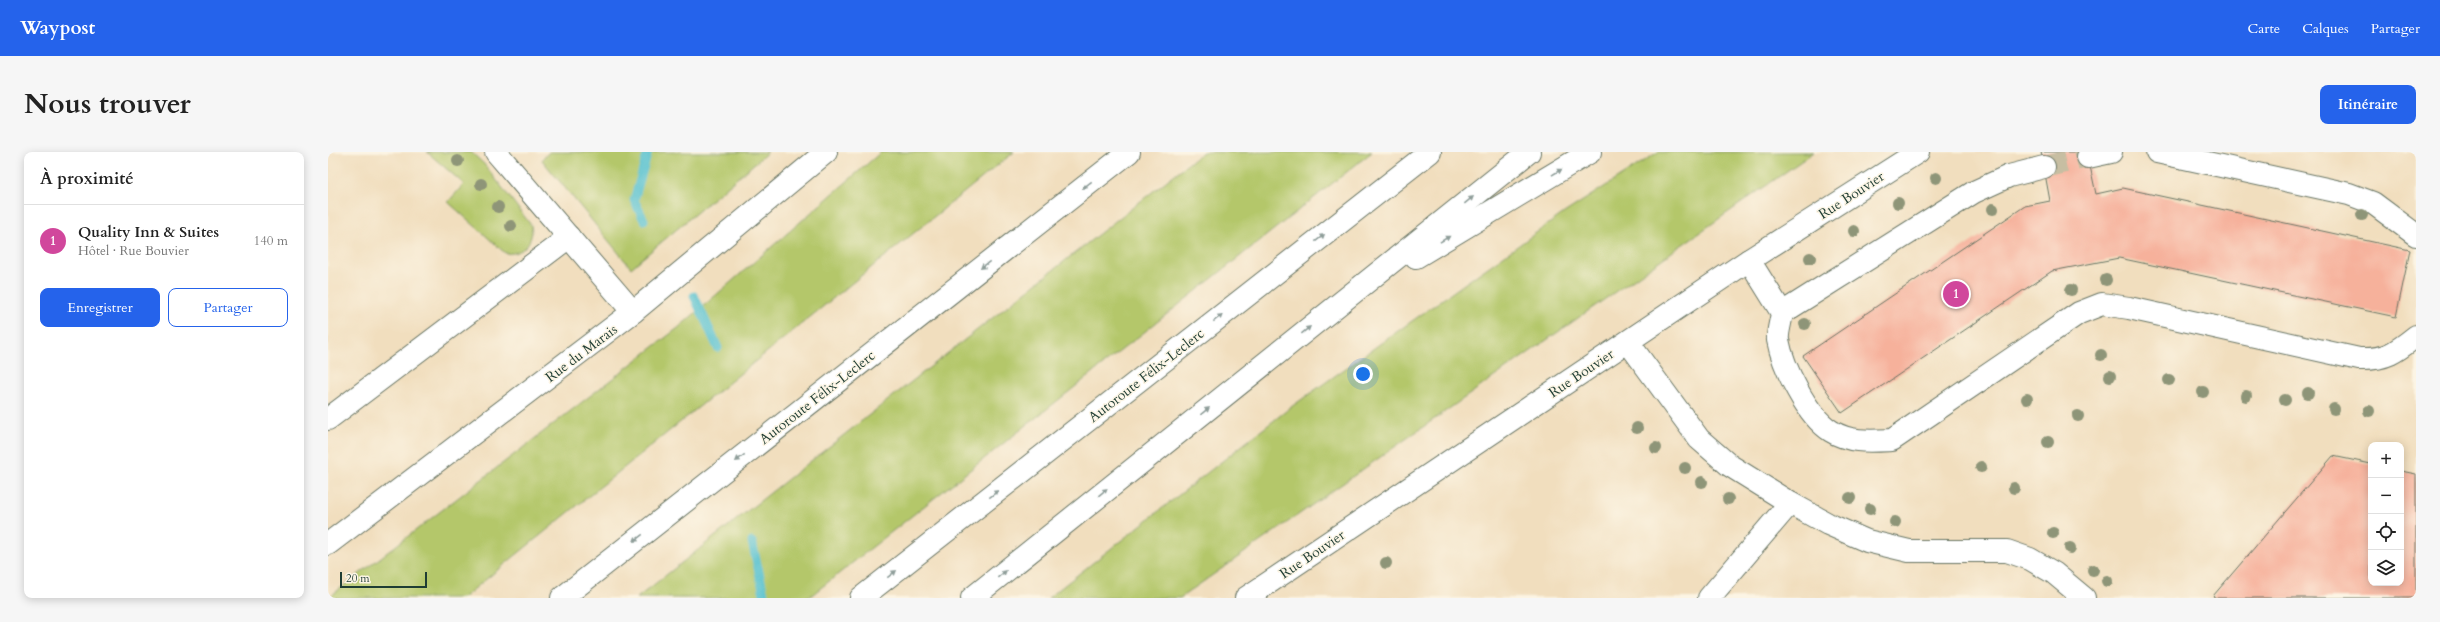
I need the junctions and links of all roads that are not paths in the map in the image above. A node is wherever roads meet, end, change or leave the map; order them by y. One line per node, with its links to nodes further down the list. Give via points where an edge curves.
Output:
1 (496, 152): 13 (main road)
2 (826, 152): 16 (main road, Rue du Marais)
3 (1430, 152): 24 (main road, Autoroute Félix-Leclerc, one-way to 3)
4 (1529, 152): 15 (main road, one-way to 4)
5 (1590, 152): 15 (main road, one-way to 5)
6 (1918, 152): 14 (main road, Rue Bouvier)
7 (2110, 152): 10 (main road)
8 (2157, 152): 12 (main road, via 2349,194 2373,202)
9 (1125, 155): 23 (main road, Autoroute Félix-Leclerc, one-way to 23)
10 (2088, 157)
11 (2044, 167): 17 (main road, via 2010,176 1974,192)
12 (2416, 236)
13 (569, 237): 16 (main road); 20 (main road)
14 (1749, 260): 17 (main road); 19 (main road, Rue Bouvier)
15 (1340, 303): 25 (main road, one-way to 15)
16 (633, 312): 22 (main road, Rue du Marais)
17 (1782, 313): 18 (main road, via 1778,339 1787,370 1803,402 1830,431 1860,442 1892,440 2079,312 2102,304 2359,359 2374,360 2394,354)
18 (2416, 336)
19 (1628, 342): 21 (main road, via 1698,439 1729,465); 26 (main road, Rue Bouvier)
20 (328, 420)
21 (1790, 503): 27 (main road); 28 (main road, via 1828,524 1867,540 1909,551 2007,551 2030,559 2054,573)
22 (331, 536)
23 (562, 598)
24 (862, 598)
25 (972, 598)
26 (1246, 598)
27 (1708, 598)
28 (2084, 598)

